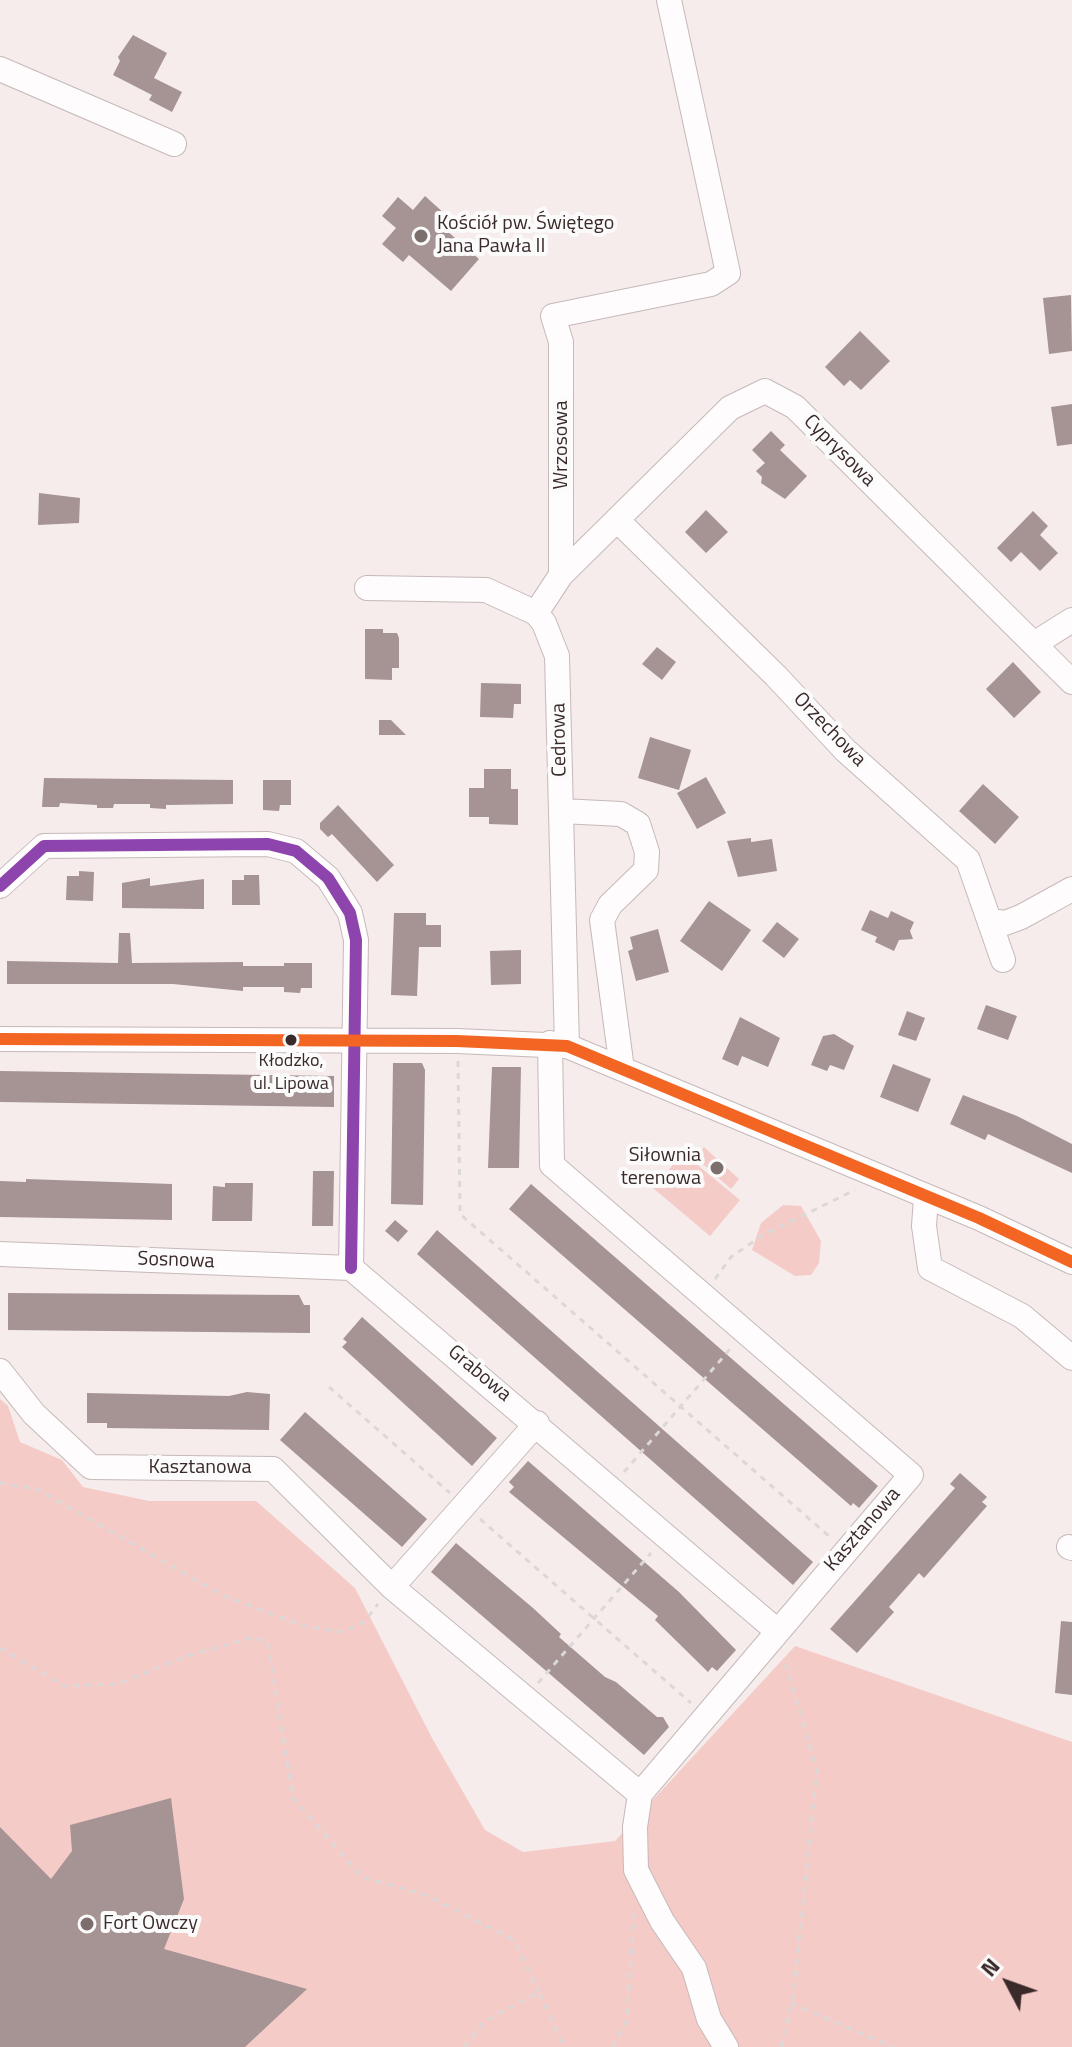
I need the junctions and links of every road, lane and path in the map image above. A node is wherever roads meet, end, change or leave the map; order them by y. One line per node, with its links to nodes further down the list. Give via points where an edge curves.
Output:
1 (669, 0): 5 (street, Wrzosowa, via 728,273 711,284 553,316 561,342)
2 (0, 69): 3 (street)
3 (174, 144)
4 (618, 521): 5 (street, Cyprysowa); 9 (street, Cyprysowa, via 730,408 765,391 795,407); 14 (street, Orzechowa, via 845,750 968,860)
5 (561, 575): 7 (street, Cyprysowa)
6 (367, 588): 7 (street, via 486,590)
7 (536, 613): 11 (street, Cedrowa, via 557,656)
8 (1072, 620): 9 (street)
9 (1034, 644): 10 (street, Cyprysowa)
10 (1072, 682)
11 (561, 811): 19 (street, Cedrowa); 20 (street, via 621,814 638,824 647,852 646,870 602,920)
12 (0, 886): 18 (street, via 44,846 268,844 296,851 328,878 350,913 356,940)
13 (1072, 889): 14 (street, via 1021,917)
14 (990, 921): 15 (street, Orzechowa)
15 (1003, 960)
16 (0, 1039): 18 (street)
17 (457, 1041): 18 (street); 19 (street); 31 (path, via 460,1214)
18 (355, 1042): 25 (street)
19 (558, 1044): 20 (street); 26 (street, Kasztanowa, via 552,1165)
20 (622, 1069): 22 (street)
21 (856, 1190): 26 (path, via 763,1235 731,1257)
22 (926, 1198): 24 (street); 28 (street, via 930,1268 1022,1316)
23 (0, 1254): 25 (street, Sosnowa)
24 (1072, 1262)
25 (351, 1268): 32 (street, Grabowa)
26 (703, 1295): 27 (street, Kasztanowa)
27 (745, 1332): 31 (path); 37 (street, Kasztanowa, via 911,1475)
28 (1072, 1358)
29 (0, 1371): 38 (street, Kasztanowa, via 34,1414 91,1467 273,1469)
30 (329, 1387): 35 (path)
31 (680, 1407): 34 (path); 37 (path)
32 (537, 1423): 34 (street, Grabowa); 35 (street)
33 (0, 1483): 38 (path, via 39,1490 224,1596 304,1626 342,1632 364,1622)
34 (611, 1487): 36 (street, Grabowa)
35 (465, 1506): 38 (street); 39 (path)
36 (667, 1536): 39 (path); 40 (street, Grabowa)
37 (845, 1550): 40 (street, Kasztanowa)
38 (392, 1587): 42 (street, Kasztanowa)
39 (592, 1617): 42 (path); 43 (path)
40 (776, 1630): 43 (street, Kasztanowa); 47 (path, via 817,1771)
41 (0, 1648): 46 (path, via 64,1686 117,1684 254,1637 268,1643 293,1798 362,1877 426,1895 514,1940)
42 (525, 1699): 44 (street, Kasztanowa)
43 (705, 1716): 44 (street, Kasztanowa)
44 (640, 1794): 45 (street)
45 (636, 1870): 50 (path, via 627,2020); 51 (street, via 694,1968 709,2019)
46 (539, 1992): 48 (path, via 483,2022); 49 (path)
47 (791, 2003): 52 (path); 53 (path)
48 (465, 2047)
49 (564, 2047)
50 (613, 2047)
51 (726, 2047)
52 (781, 2047)
53 (893, 2047)

